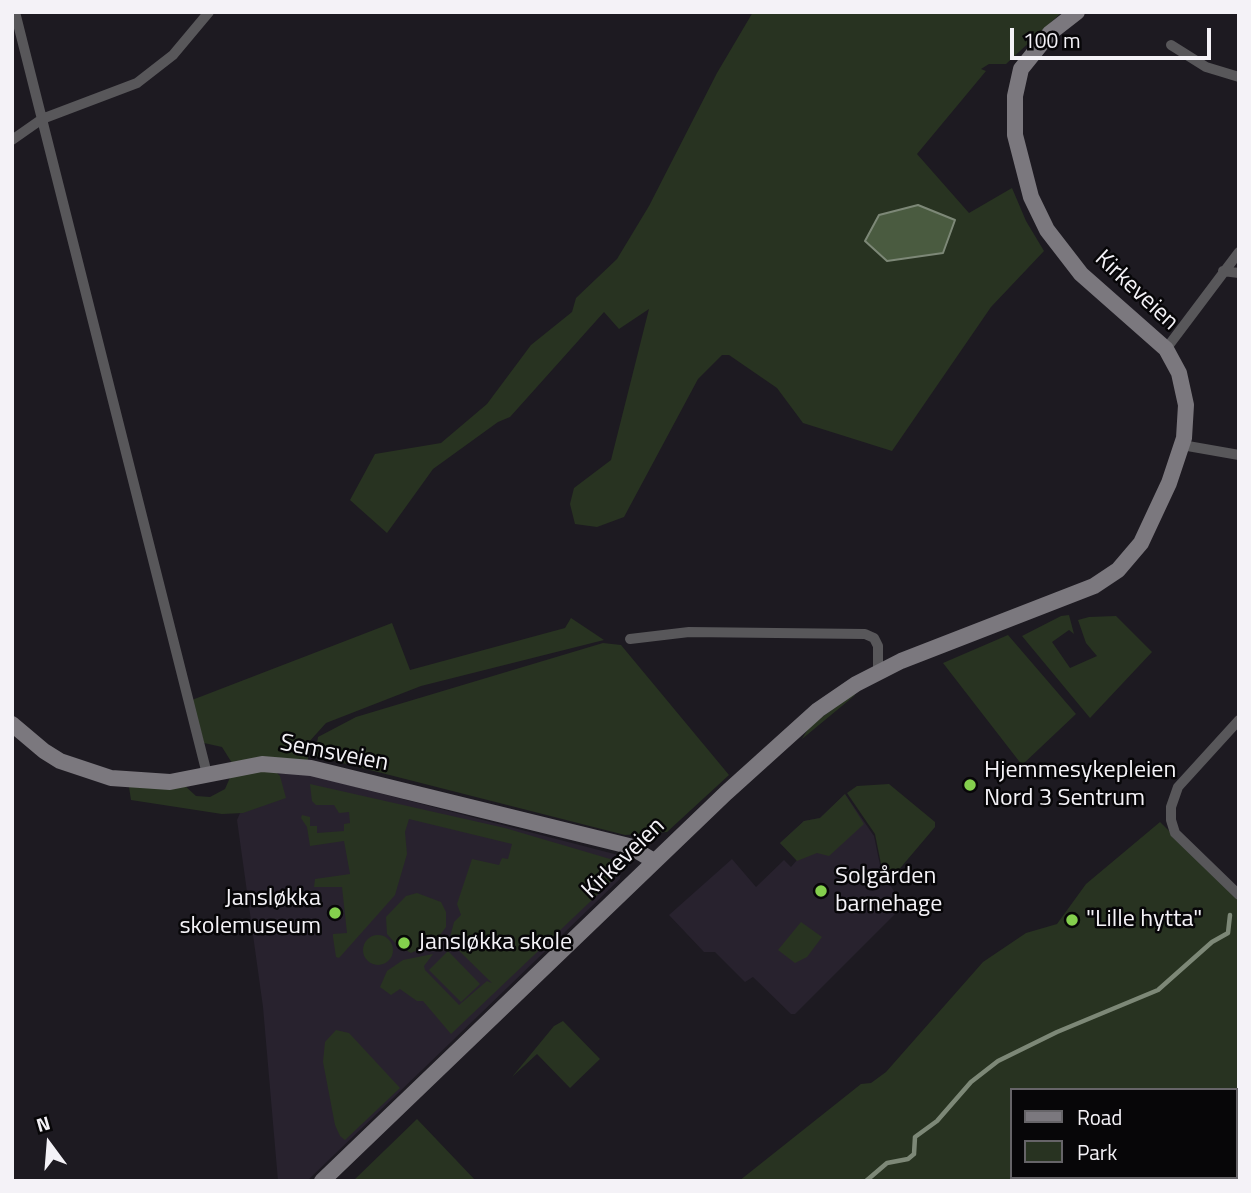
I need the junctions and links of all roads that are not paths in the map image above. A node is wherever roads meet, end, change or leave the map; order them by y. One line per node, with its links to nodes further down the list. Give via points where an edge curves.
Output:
1 (15, 12): 6 (street)
2 (209, 12): 6 (street, via 173,55 137,83)
3 (1077, 12): 11 (main road, Kirkeveien, via 1045,39 1019,75 1013,113 1020,165 1047,230 1081,274)
4 (1171, 45): 5 (street, via 1198,62)
5 (1239, 77)
6 (42, 118): 7 (street); 18 (street)
7 (12, 140)
8 (1239, 252): 9 (street)
9 (1223, 271): 10 (street); 11 (street)
10 (1239, 273)
11 (1166, 349): 12 (main road, Kirkeveien, via 1179,373 1186,405)
12 (1182, 445): 13 (street); 15 (main road, Kirkeveien, via 1170,483 1144,536 1112,575 1059,602 958,637)
13 (1239, 455)
14 (630, 639): 15 (street, via 689,632 865,634 878,646)
15 (878, 672): 19 (main road, Kirkeveien, via 810,716)
16 (1239, 720): 20 (street, via 1178,787 1171,807 1175,833)
17 (12, 724): 18 (main road, Semsveien, via 60,761 111,779 170,782)
18 (207, 774): 19 (main road, Semsveien, via 262,764 311,768 629,846)
19 (654, 861): 21 (main road, Kirkeveien)
20 (1239, 895)
21 (322, 1181)

